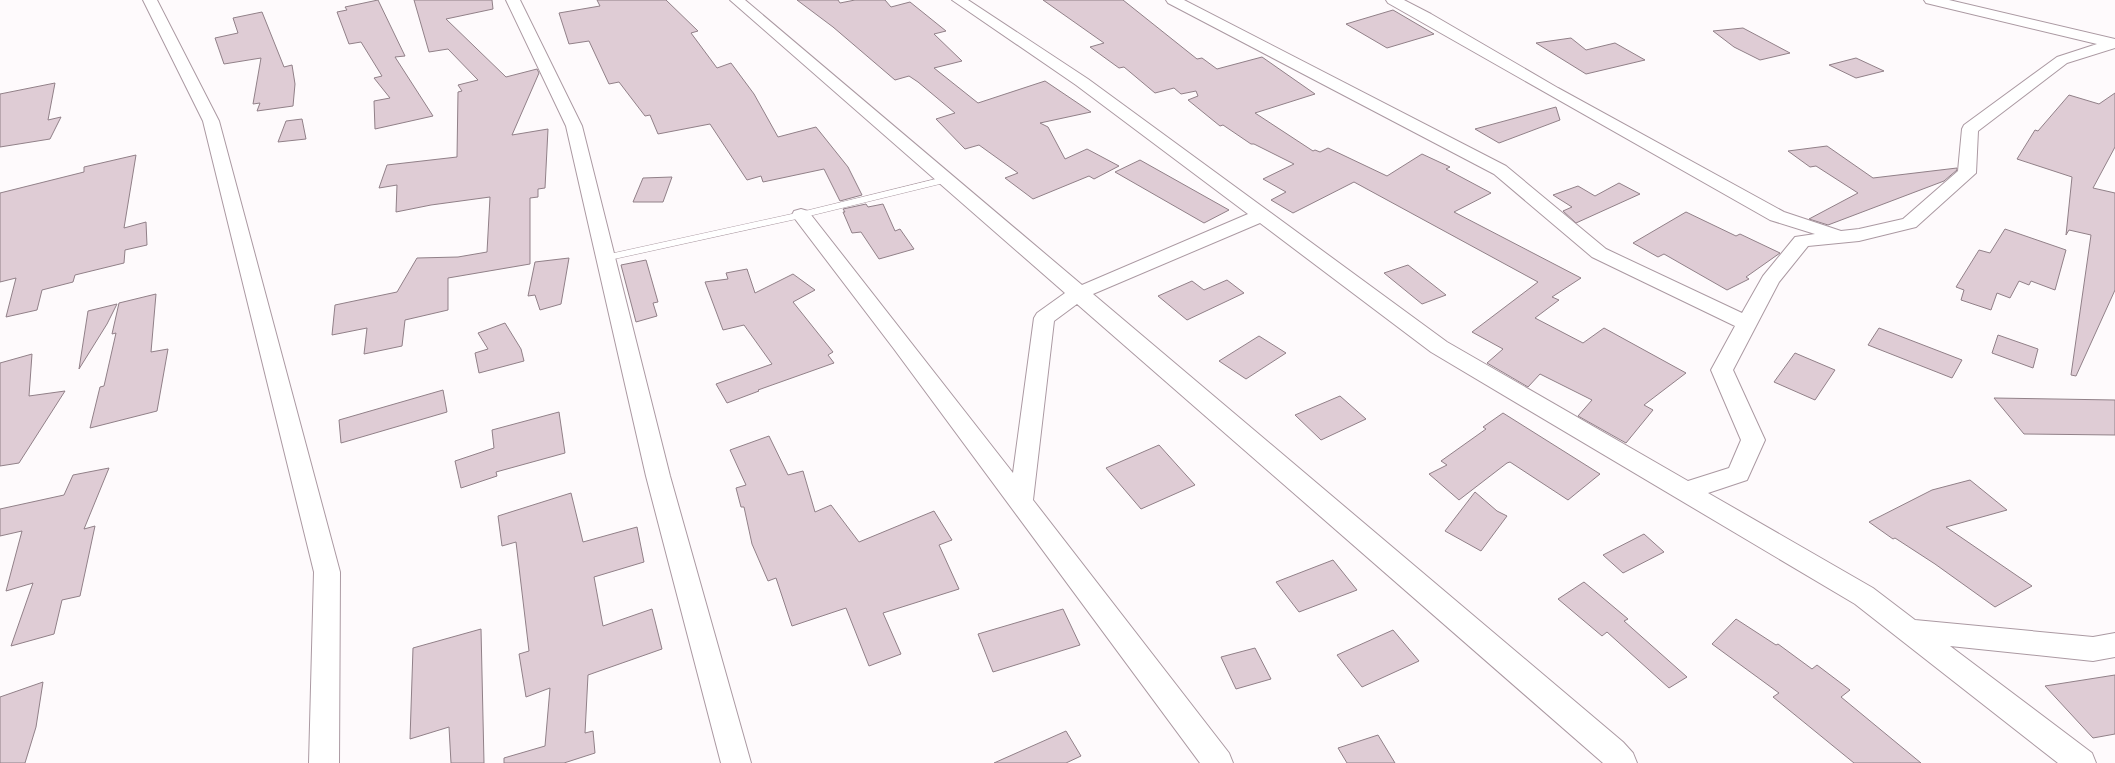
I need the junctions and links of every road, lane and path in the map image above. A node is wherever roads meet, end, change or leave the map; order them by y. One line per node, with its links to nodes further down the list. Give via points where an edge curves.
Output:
1 (150, 0): 20 (street, via 212,121 327,572)
2 (513, 0): 13 (street, via 574,126)
3 (737, 0): 9 (street)
4 (959, 0): 11 (street, via 1082,82)
5 (1173, 0): 15 (street, via 1500,170 1599,253)
6 (1392, 0): 12 (street, via 1777,216)
7 (1931, 0): 8 (street)
8 (2114, 43): 12 (street, via 2062,60 1970,129 1968,173 1909,223)
9 (944, 180): 10 (lane); 14 (street)
10 (801, 215): 13 (lane); 17 (street)
11 (1262, 215): 14 (street); 16 (street, via 1439,346)
12 (1842, 237): 15 (street, via 1802,241 1770,280)
13 (605, 258): 21 (street, via 658,476)
14 (1077, 294): 17 (street, via 1044,318); 23 (street)
15 (1747, 324): 16 (street, via 1722,370 1753,440 1740,474)
16 (1686, 491): 18 (street, via 1864,596)
17 (1021, 502): 22 (street)
18 (1910, 631): 19 (street, via 2093,648); 24 (street)
19 (2115, 645)
20 (324, 763)
21 (736, 763)
22 (1218, 763)
23 (1622, 763)
24 (2081, 763)

